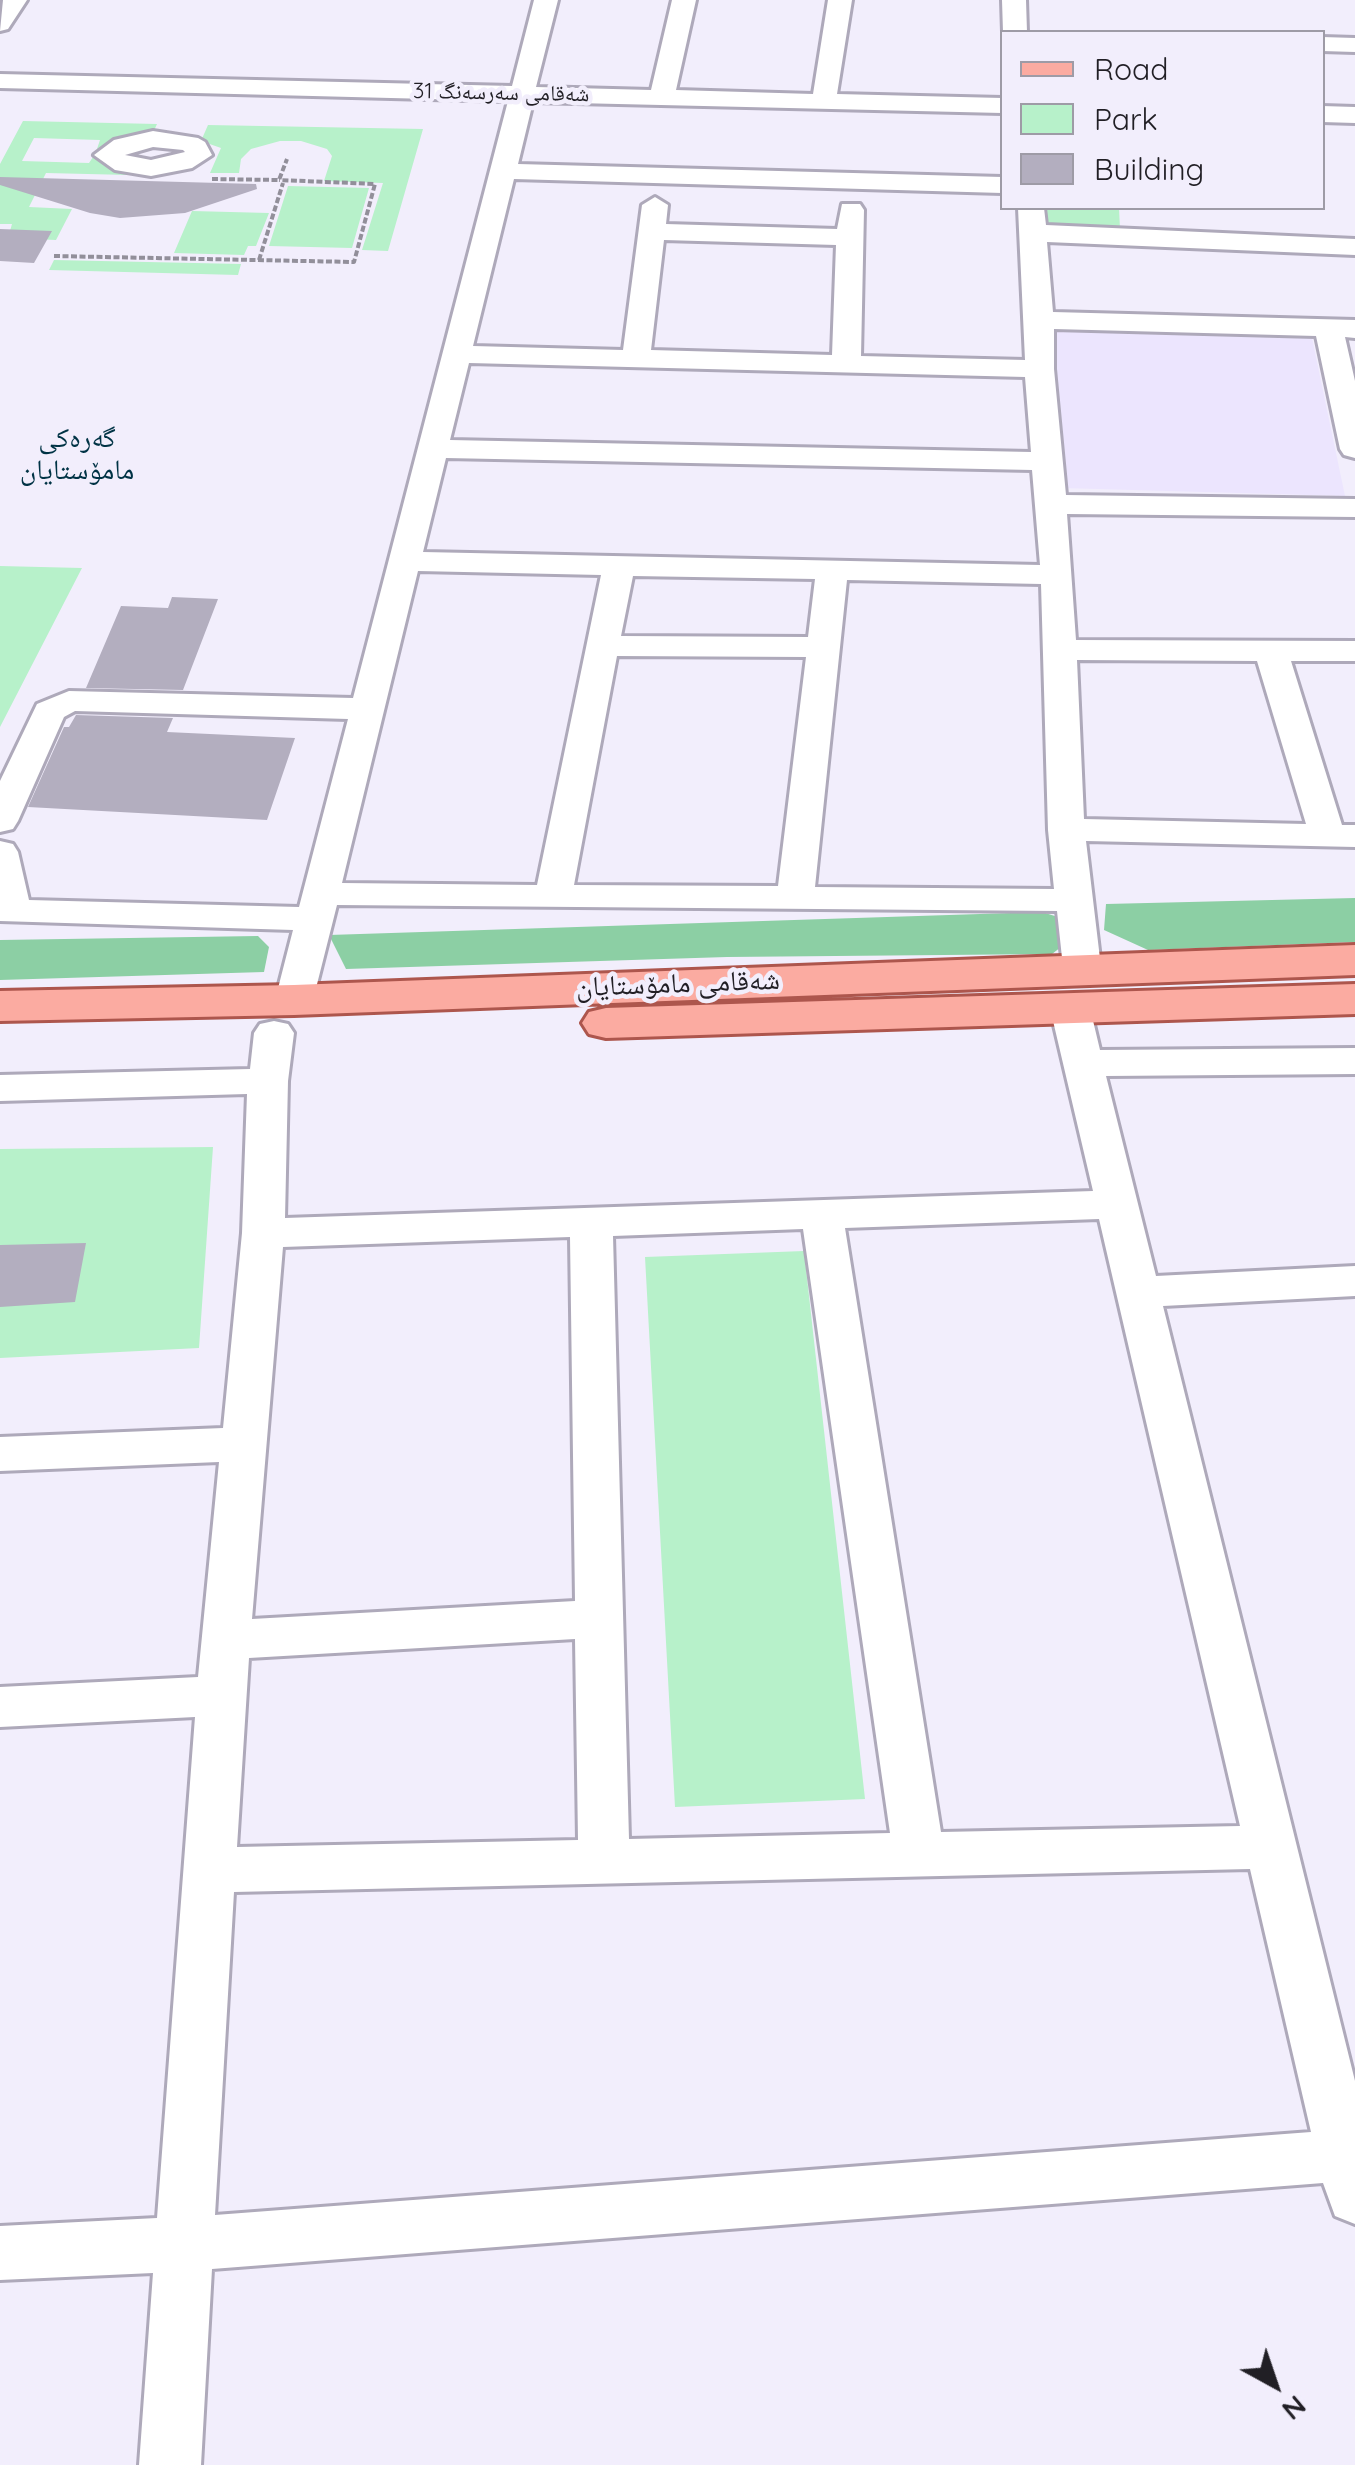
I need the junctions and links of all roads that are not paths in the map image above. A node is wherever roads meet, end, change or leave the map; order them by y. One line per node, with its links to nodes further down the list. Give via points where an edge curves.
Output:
1 (546, 0): 9 (street)
2 (684, 0): 10 (street)
3 (840, 0): 11 (street)
4 (1014, 0): 5 (street)
5 (1015, 30)
6 (1325, 44): 7 (street)
7 (1355, 45)
8 (0, 81): 9 (street, شەقامی سەرسەنگ 31, via 174,112)
9 (522, 94): 10 (street, شەقامی سەرسەنگ 31); 15 (street)
10 (662, 97): 11 (street, شەقامی سەرسەنگ 31)
11 (824, 100): 12 (street, شەقامی سەرسەنگ 31)
12 (1000, 106)
13 (1325, 114): 14 (street)
14 (1355, 115)
15 (503, 171): 16 (street); 27 (street)
16 (658, 176): 17 (street); 21 (street)
17 (852, 182): 18 (street); 22 (street)
18 (1000, 186)
19 (1131, 210): 23 (street)
20 (1032, 220): 23 (street); 25 (street)
21 (652, 232): 22 (street); 28 (street)
22 (850, 237): 29 (street)
23 (1130, 237): 24 (street, via 1318,236)
24 (1355, 247)
25 (1040, 320): 26 (street); 30 (street)
26 (1342, 329): 32 (street)
27 (457, 354): 28 (street); 31 (street)
28 (636, 358): 29 (street)
29 (846, 364): 30 (street)
30 (1038, 369): 33 (street)
31 (433, 449): 33 (street); 36 (street)
32 (1355, 449)
33 (1046, 461): 34 (street)
34 (1050, 504): 35 (street); 39 (street)
35 (1355, 508)
36 (404, 561): 37 (street); 45 (street)
37 (618, 568): 38 (street); 40 (street)
38 (832, 573): 39 (street); 41 (street)
39 (1057, 575): 42 (street)
40 (602, 646): 41 (street); 50 (street)
41 (824, 648): 51 (street)
42 (1058, 650): 43 (street); 47 (street)
43 (1271, 650): 44 (street); 48 (street)
44 (1355, 651)
45 (367, 709): 46 (street, via 68,701 49,711); 53 (street)
46 (0, 821)
47 (1066, 830): 48 (street); 52 (street)
48 (1341, 835)
49 (0, 852): 54 (street)
50 (554, 893): 51 (street); 53 (street)
51 (795, 899): 52 (street)
52 (1073, 900): 56 (street)
53 (318, 906): 54 (street); 59 (street)
54 (6, 910)
55 (1355, 960): 56 (main road, شەقامی مامۆستایان)
56 (1076, 988): 57 (main road, شەقامی مامۆستایان); 59 (main road, شەقامی مامۆستایان); 62 (street)
57 (1355, 999)
58 (0, 1006): 59 (main road, شەقامی مامۆستایان)
59 (279, 1038): 60 (main road, شەقامی مامۆستایان); 63 (street); 67 (street)
60 (0, 1041)
61 (1355, 1061): 62 (street)
62 (1083, 1063): 64 (street)
63 (0, 1088)
64 (1117, 1204): 65 (street); 69 (street)
65 (822, 1215): 66 (street); 77 (street)
66 (590, 1224): 67 (street); 72 (street)
67 (263, 1233): 70 (street)
68 (1355, 1281): 69 (street)
69 (1138, 1292): 76 (street)
70 (244, 1444): 71 (street); 73 (street)
71 (0, 1454)
72 (599, 1619): 73 (street); 78 (street)
73 (225, 1640): 74 (street)
74 (221, 1696): 75 (street); 79 (street)
75 (0, 1707)
76 (1272, 1846): 77 (street); 80 (street)
77 (919, 1856): 78 (street)
78 (604, 1864): 79 (street)
79 (212, 1870): 82 (street)
80 (1337, 2045): 81 (street)
81 (1350, 2176): 82 (street)
82 (185, 2244): 83 (street); 84 (street)
83 (0, 2253)
84 (170, 2465)

